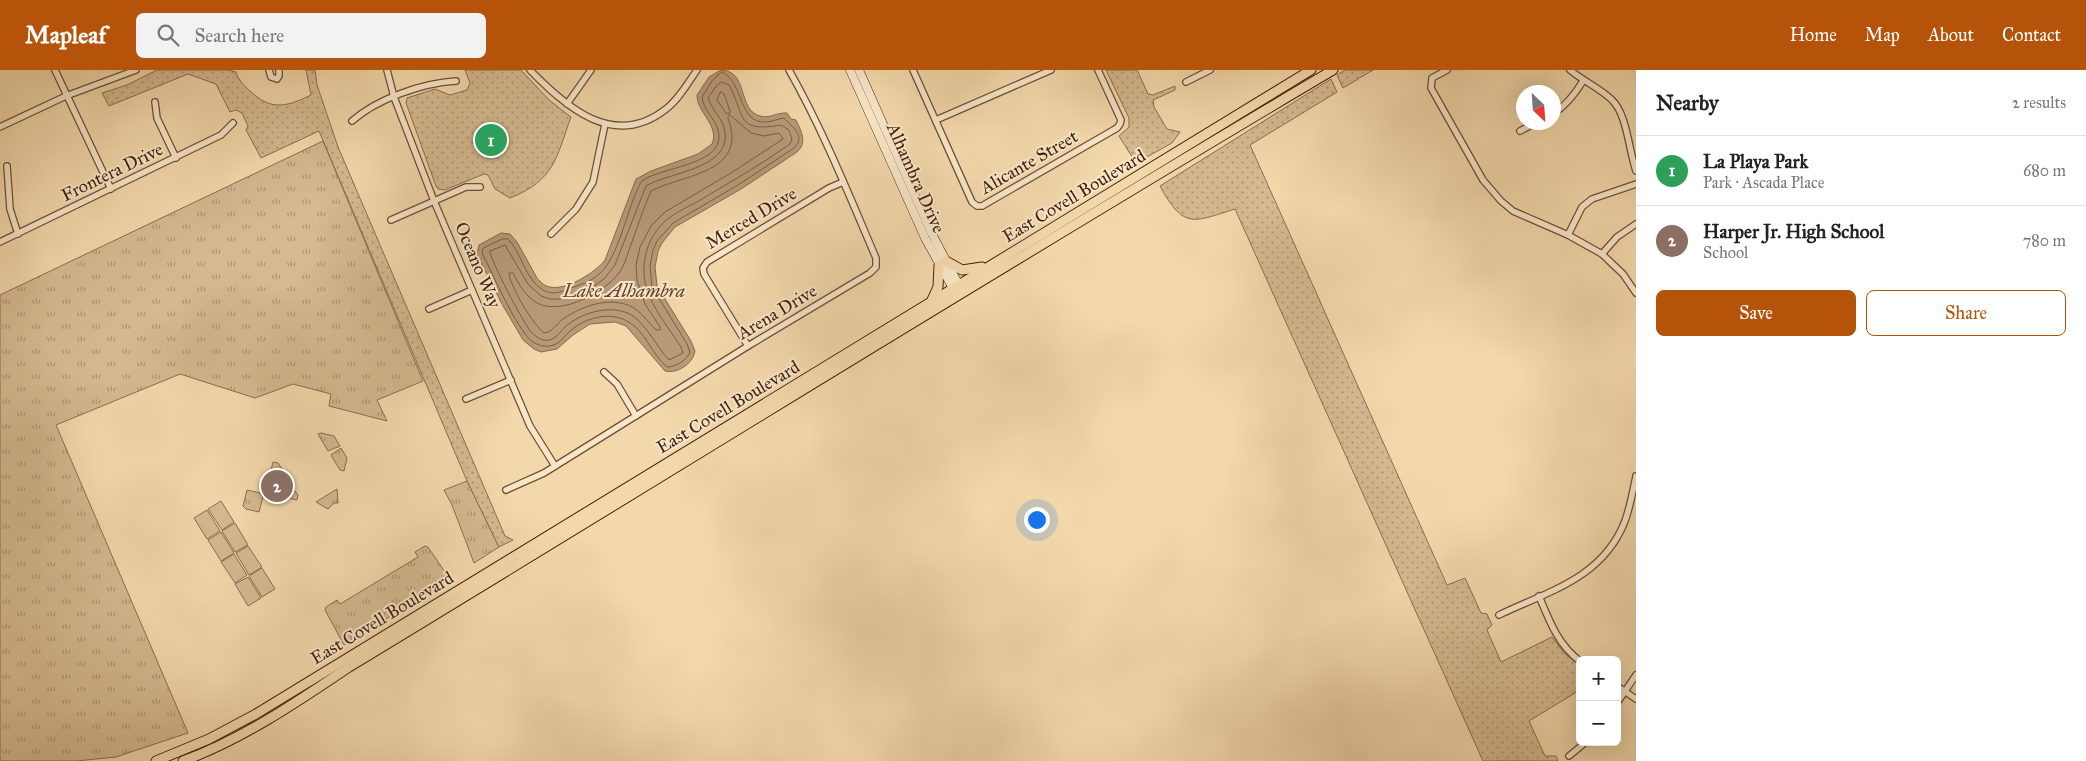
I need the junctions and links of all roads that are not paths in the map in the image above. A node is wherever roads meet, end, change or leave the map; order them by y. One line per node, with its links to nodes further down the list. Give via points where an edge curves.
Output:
1 (55, 70): 23 (street)
2 (136, 70): 23 (street)
3 (269, 70): 4 (street, via 271,77 277,79)
4 (279, 70)
5 (387, 70): 24 (street, Oceano Way)
6 (530, 70): 26 (street)
7 (591, 70): 26 (street)
8 (697, 70): 31 (street, via 678,97 654,117 623,126)
9 (789, 70): 36 (street, Arena Drive)
10 (850, 70): 48 (main road, Alhambra Drive)
11 (860, 70): 48 (main road, Alhambra Drive)
12 (914, 70): 28 (street, Alicante Street)
13 (1051, 70): 28 (street)
14 (1098, 70): 28 (street, Alicante Street, via 1120,120 1117,128 989,203 977,206 972,202)
15 (1210, 70): 22 (street)
16 (1311, 70): 49 (main road, East Covell Boulevard)
17 (1333, 70): 51 (main road, East Covell Boulevard)
18 (1446, 70): 45 (street, via 1432,78 1431,88 1491,191 1513,210)
19 (1570, 70): 21 (street)
20 (456, 81): 24 (street, via 439,82)
21 (1584, 81): 27 (street); 35 (street, via 1613,100 1623,117)
22 (1186, 82)
23 (66, 96): 32 (street); 39 (street)
24 (394, 97): 29 (street, via 369,108); 40 (street, Oceano Way)
25 (155, 102): 33 (street, via 157,118)
26 (567, 104): 31 (street, via 582,115)
27 (1561, 109)
28 (936, 120)
29 (352, 121)
30 (233, 123): 33 (street, Frontera Drive, via 221,135)
31 (605, 124): 44 (street, via 597,171 590,188 576,209)
32 (0, 126)
33 (176, 158): 39 (street, Frontera Drive)
34 (8, 166): 43 (street, via 10,209)
35 (1636, 171)
36 (843, 182): 55 (street, Arena Drive, via 876,258 876,267); 55 (street, Merced Drive, via 707,262 703,268)
37 (1636, 184): 45 (street, via 1592,200 1582,207)
38 (480, 187): 40 (street, via 466,187)
39 (111, 189): 43 (street, Frontera Drive)
40 (434, 201): 41 (street); 50 (street, Oceano Way)
41 (390, 220)
42 (1636, 224): 47 (street, via 1617,237)
43 (18, 234): 46 (street, Frontera Drive)
44 (551, 234)
45 (1568, 235): 47 (street)
46 (0, 242)
47 (1602, 254): 52 (street)
48 (942, 263): 49 (main road, via 962,270); 51 (main road, Alhambra Drive); 53 (main road, via 938,287)
49 (989, 266): 51 (main road, East Covell Boulevard)
50 (472, 290): 54 (street); 57 (street, Oceano Way)
51 (958, 290): 53 (main road, East Covell Boulevard); 75 (main road, East Covell Boulevard, via 260,724)
52 (1636, 292)
53 (931, 302): 74 (main road, East Covell Boulevard, via 256,714 209,739)
54 (429, 309)
55 (748, 346): 59 (street, Arena Drive)
56 (604, 372): 59 (street, via 617,384)
57 (511, 380): 58 (street); 60 (street, Oceano Way, via 530,426)
58 (466, 399)
59 (636, 416): 60 (street, Arena Drive)
60 (555, 466): 62 (street, Arena Drive)
61 (1636, 476): 63 (street)
62 (506, 490)
63 (1634, 491): 64 (street, via 1624,523 1606,555 1577,579)
64 (1539, 596): 65 (street); 66 (street, via 1554,632)
65 (1499, 614)
66 (1576, 658)
67 (1636, 675): 69 (street)
68 (1621, 689): 69 (street)
69 (1625, 692): 70 (street); 71 (street)
70 (1636, 699)
71 (1618, 701)
72 (1581, 746): 73 (street)
73 (1569, 756)
74 (156, 761)
75 (183, 761)

